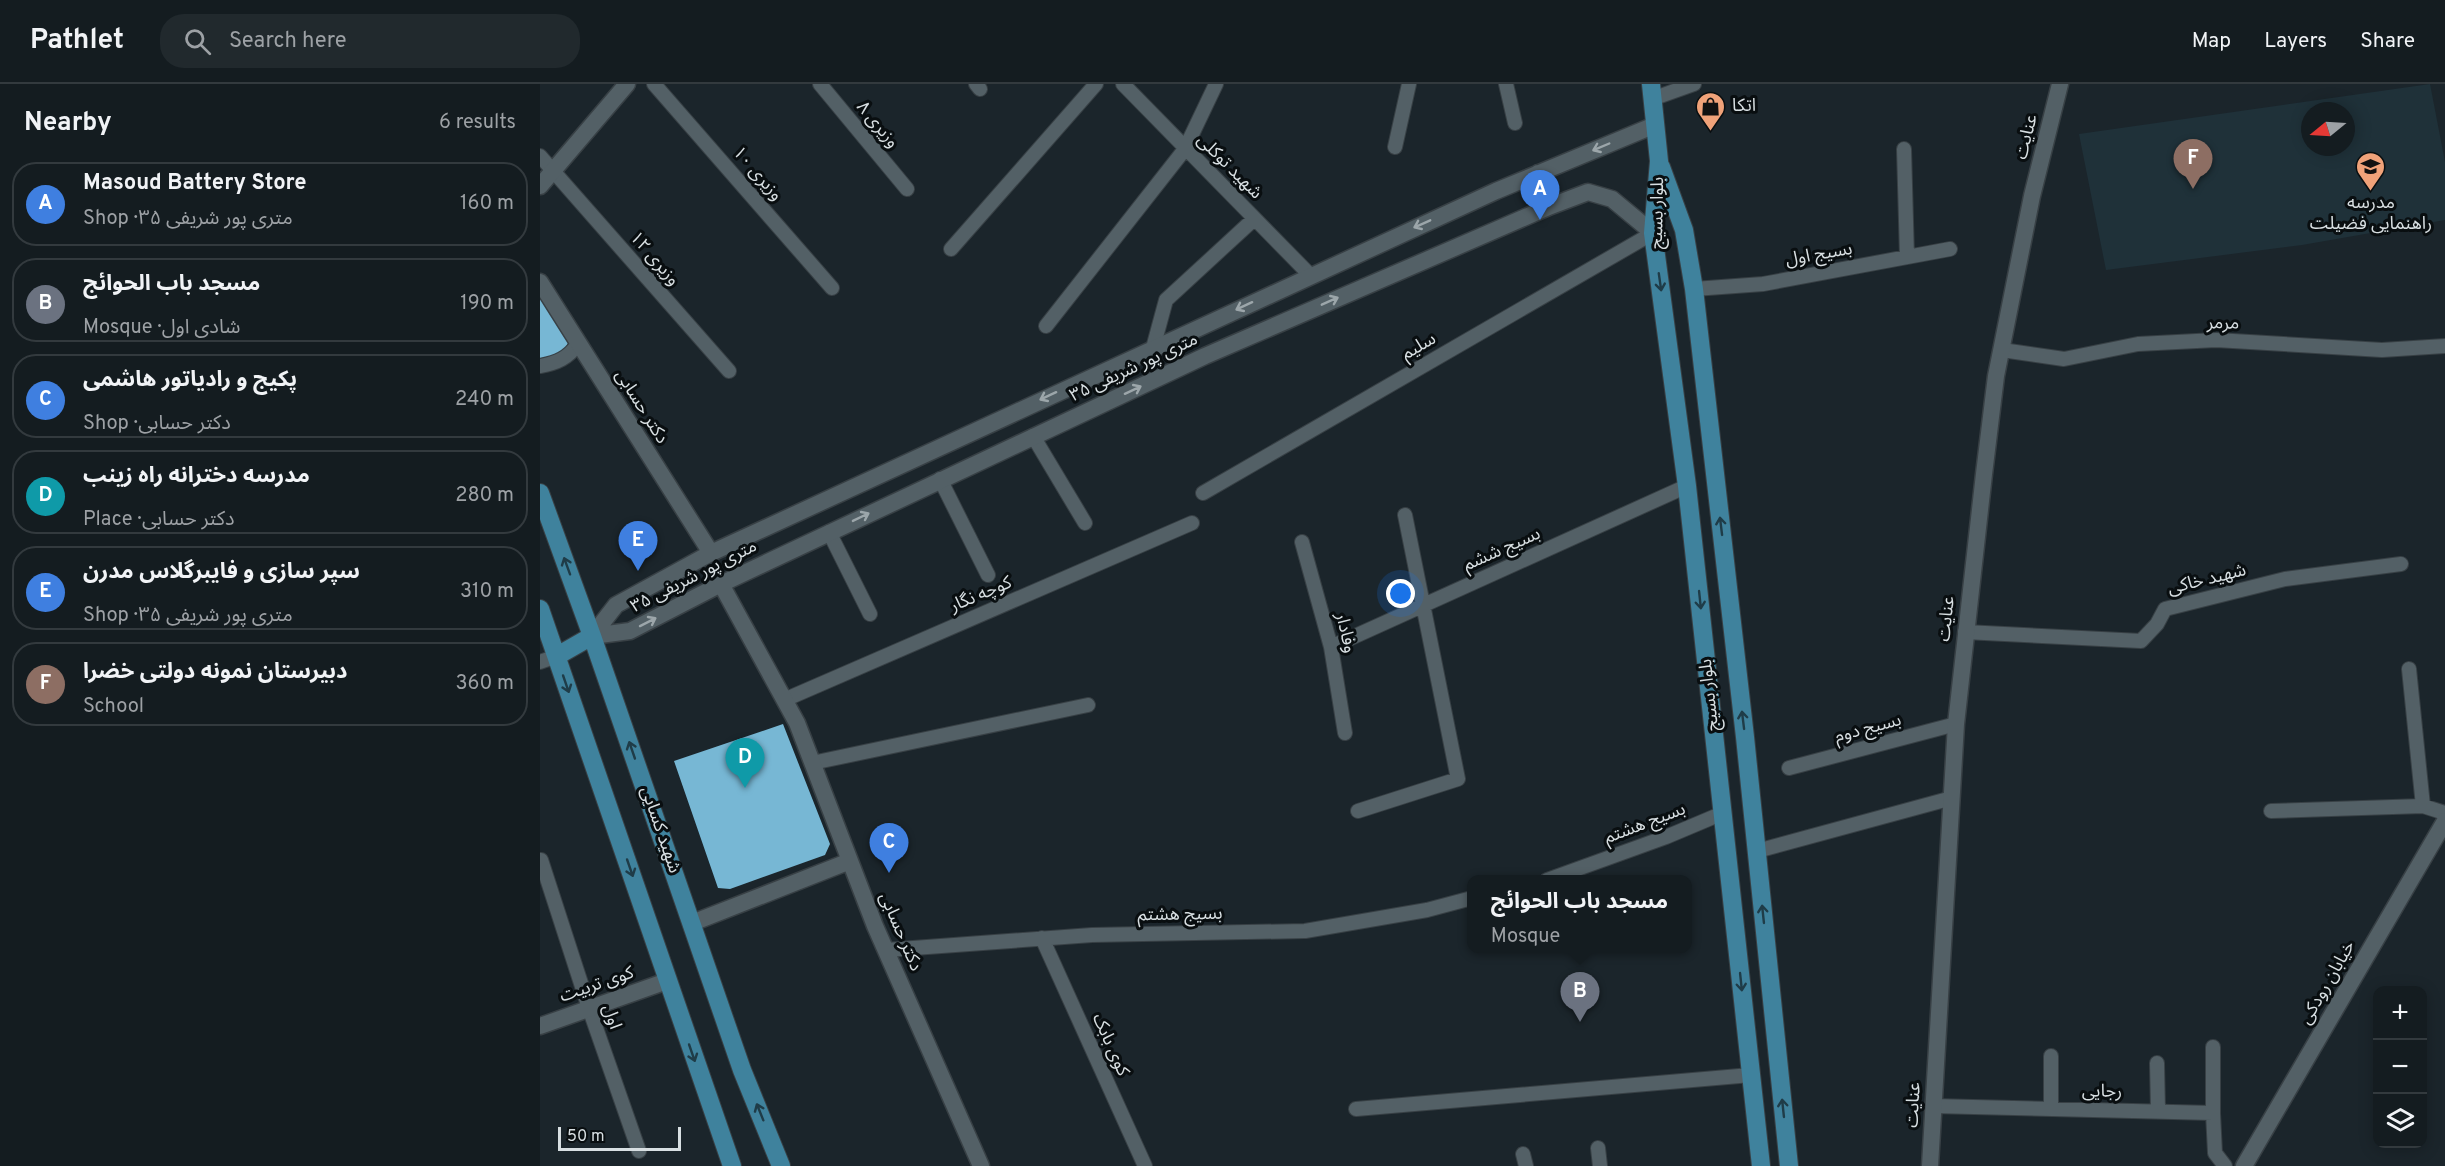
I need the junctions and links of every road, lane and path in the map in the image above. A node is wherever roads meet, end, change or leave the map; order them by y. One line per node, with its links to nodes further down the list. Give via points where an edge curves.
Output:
1 (627, 84): 19 (street)
2 (654, 84): 31 (street, وزیری ۱۰)
3 (820, 84): 22 (street, وزیری ۸)
4 (1096, 84): 26 (street)
5 (1123, 84): 15 (street, شهید توکلی)
6 (1216, 84): 15 (street)
7 (1409, 84): 14 (street)
8 (1506, 84): 12 (street)
9 (1694, 84): 11 (street)
10 (2060, 84): 37 (street, عنایت, via 2032,196)
11 (1651, 92): 13 (main road)
12 (1515, 123)
13 (1655, 125): 18 (main road); 20 (street, ۳۵ متری پور شریفی, one-way to 20)
14 (1395, 147)
15 (1185, 149): 24 (street, شهید توکلی); 33 (street)
16 (1905, 150): 28 (street)
17 (540, 156): 19 (street, وزيری ۱۲)
18 (1659, 161): 25 (main road, بلوار بسیج); 32 (main road, بلوار بسیج, via 1684,230)
19 (553, 171): 21 (street); 39 (street, وزيری ۱۲)
20 (1539, 173): 23 (street); 29 (street, ۳۵ متری پور شریفی, one-way to 29)
21 (540, 186)
22 (907, 189)
23 (1551, 206): 25 (street, ۳۵ متری پور شریفی, via 1588,192 1612,199); 40 (street, ۳۵ متری پور شریفی, one-way to 23, via 1206,356)
24 (1254, 219): 29 (street, شهید توکلی); 36 (street, via 1166,300)
25 (1653, 233): 42 (main road, بلوار بسیج, one-way to 42); 44 (street, سلیم)
26 (951, 249)
27 (1950, 249): 28 (street, بسیج اول)
28 (1907, 257): 32 (street, بسیج اول, via 1763,284)
29 (1310, 275): 36 (street, ۳۵ متری پور شریفی, one-way to 36)
30 (540, 282): 34 (street, دکتر حسابی)
31 (832, 288)
32 (1694, 289): 75 (main road, بلوار بسیج, one-way to 32)
33 (1046, 326)
34 (578, 344): 38 (street, via 561,360); 50 (street, دکتر حسابی)
35 (2445, 346): 37 (street, مرمر, via 2382,350 2216,340 2138,344 2064,359)
36 (1153, 348): 50 (street, ۳۵ متری پور شریفی, one-way to 50)
37 (2002, 350): 57 (street, عنایت)
38 (540, 366)
39 (729, 371)
40 (1034, 436): 41 (street, ۳۵ متری پور شریفی); 46 (street)
41 (940, 479): 48 (street, ۳۵ متری پور شریفی, one-way to 41); 52 (street)
42 (1687, 486): 54 (street, بسیج ششم); 72 (main road, بلوار بسیج, one-way to 72)
43 (540, 493): 58 (main road, شهید کسایی, one-way to 43)
44 (1203, 494)
45 (1405, 515): 54 (street)
46 (1085, 523)
47 (1192, 523): 62 (street, کوچه نگار)
48 (829, 532): 53 (street, ۳۵ متری پور شریفی); 56 (street)
49 (1302, 542): 59 (street, وفادار)
50 (711, 553): 58 (street, ۳۵ متری پور شریفی, via 616,605)
51 (2401, 564): 57 (street, شهید خاکی, via 2285,579 2165,609 2141,641)
52 (988, 575)
53 (721, 584): 58 (street, ۳۵ متری پور شریفی, one-way to 53, via 630,631); 62 (street, دکتر حسابی)
54 (1422, 606): 59 (street, بسیج ششم); 71 (street, via 1458,779)
55 (540, 609): 60 (main road)
56 (870, 614)
57 (1965, 632): 64 (street, عنایت)
58 (592, 636): 60 (main road); 80 (main road, شهید کسایی, one-way to 58)
59 (1331, 647): 65 (street, وفادار)
60 (548, 659): 83 (main road, one-way to 83)
61 (2409, 669): 69 (street)
62 (784, 700): 66 (street, دکتر حسابی)
63 (1088, 705): 66 (street)
64 (1956, 724): 67 (street, بسيج دوم); 68 (street, عنایت)
65 (1345, 733)
66 (812, 763): 77 (street, دکتر حسابی)
67 (1789, 768)
68 (1952, 798): 75 (street); 90 (street, عنایت)
69 (2423, 806): 70 (street); 73 (street)
70 (2271, 811)
71 (1358, 812)
72 (1722, 813): 78 (street, بسیج هشتم); 89 (main road, بلوار بسیج, one-way to 89)
73 (2445, 813)
74 (2445, 821): 106 (street, خیابان رودکی)
75 (1756, 851): 103 (main road, بلوار بسیج, one-way to 75)
76 (541, 860): 84 (street, اول)
77 (850, 861): 80 (street); 82 (street, دکتر حسابی)
78 (1558, 875)
79 (1467, 899): 81 (street, بسیج هشتم, via 1305,931)
80 (692, 922): 98 (main road, شهید کسایی, one-way to 80, via 742,1070)
81 (1042, 938): 82 (street, بسیج هشتم); 100 (street, کوی بابک)
82 (886, 950): 99 (street, دکتر حسابی)
83 (667, 981): 84 (street, کوی تربیت); 97 (main road, one-way to 97)
84 (589, 1008): 85 (street, کوی تربیت); 96 (street, اول)
85 (540, 1026)
86 (2213, 1047): 94 (street)
87 (2051, 1056): 92 (street)
88 (2157, 1063): 93 (street)
89 (1751, 1075): 91 (street); 102 (main road, بلوار بسیج)
90 (1933, 1106): 92 (street, رجایی); 104 (street, عنایت)
91 (1356, 1109)
92 (2051, 1109): 93 (street, رجایی)
93 (2158, 1111): 94 (street, رجایی)
94 (2213, 1113): 105 (street, via 2215,1153)
95 (1598, 1148): 101 (street)
96 (639, 1151)
97 (732, 1166)
98 (782, 1166)
99 (981, 1166)
100 (1145, 1166)
101 (1600, 1166)
102 (1761, 1166)
103 (1789, 1166)
104 (1930, 1166)
105 (2225, 1166)
106 (2244, 1166)

